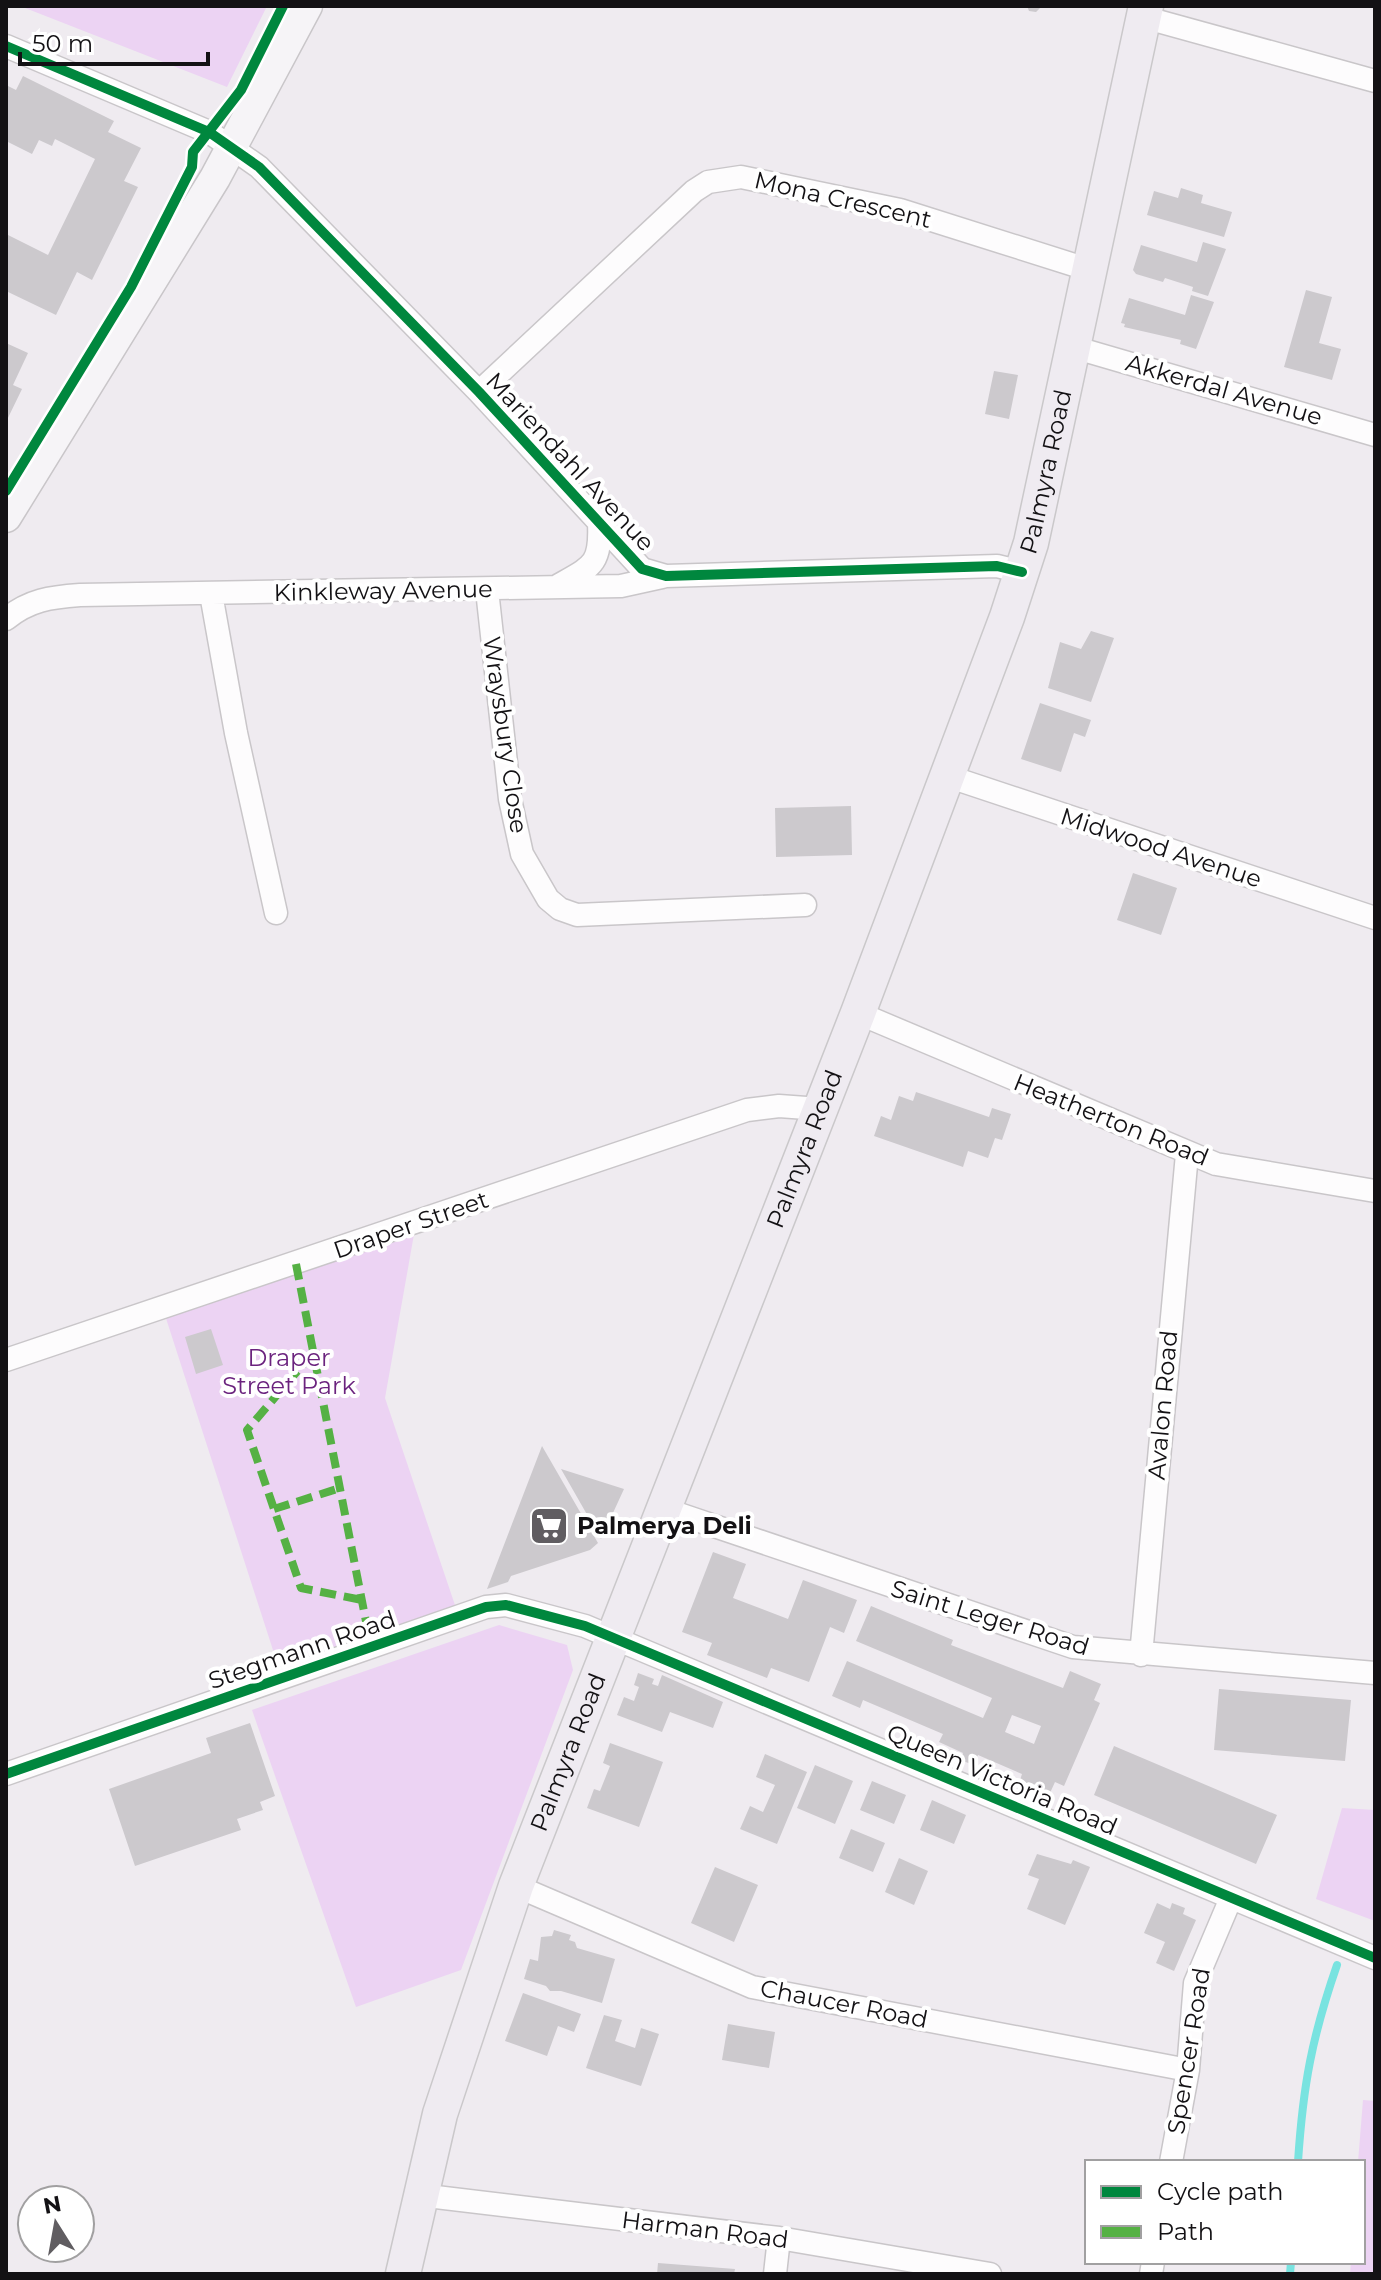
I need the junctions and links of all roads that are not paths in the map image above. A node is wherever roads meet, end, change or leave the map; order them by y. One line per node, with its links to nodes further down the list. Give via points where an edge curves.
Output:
1 (307, 6): 5 (main road)
2 (1145, 12): 4 (street); 6 (main road, Palmyra Road)
3 (6, 46): 5 (street, Mariendahl Avenue, via 209,132)
4 (1375, 81)
5 (232, 147): 8 (street, Mariendahl Avenue, via 259,167); 10 (main road)
6 (1090, 270): 7 (main road, Palmyra Road); 8 (street, Mona Crescent, via 900,210 741,177 724,178 694,191)
7 (1073, 347): 9 (street, Akkerdal Avenue); 12 (main road, Palmyra Road)
8 (479, 392): 11 (street, Mariendahl Avenue)
9 (1375, 435)
10 (6, 517)
11 (599, 523): 13 (street, Mariendahl Avenue, via 642,569); 14 (street, Kinkleway Avenue, via 600,551 594,564)
12 (1022, 572): 13 (street, Mariendahl Avenue, via 997,566); 18 (main road, Palmyra Road)
13 (666, 576): 14 (street, Kinkleway Avenue, via 621,586)
14 (554, 588): 15 (street, Kinkleway Avenue)
15 (487, 590): 16 (street, Kinkleway Avenue); 19 (street, Wraysbury Close, via 510,799 522,854 548,899 577,915)
16 (211, 594): 17 (street, Kinkleway Avenue, via 56,597 23,605); 20 (street)
17 (6, 619)
18 (947, 776): 21 (street, Midwood Avenue); 22 (main road, Palmyra Road)
19 (805, 905)
20 (276, 913)
21 (1375, 918)
22 (858, 1013): 23 (main road, Palmyra Road); 24 (street, Heatherton Road)
23 (820, 1109): 26 (street, Draper Street, via 747,1110); 27 (main road, Palmyra Road)
24 (1187, 1154): 25 (street, Heatherton Road, via 1216,1164); 29 (street, Avalon Road)
25 (1375, 1191)
26 (6, 1360)
27 (664, 1509): 28 (main road, Palmyra Road); 29 (street, Saint Leger Road, via 1073,1647)
28 (614, 1638): 31 (street, Stegmann Road, via 547,1614 506,1605 486,1607); 32 (main road, Palmyra Road); 33 (street, Queen Victoria Road)
29 (1141, 1655): 30 (street, Saint Leger Road)
30 (1375, 1673)
31 (6, 1774)
32 (516, 1886): 35 (street, Chaucer Road, via 752,1987); 37 (main road, Palmyra Road, via 440,2114)
33 (1231, 1898): 34 (street, Queen Victoria Road); 35 (street, Spencer Road, via 1195,1983)
34 (1375, 1958)
35 (1188, 2070): 36 (street, Spencer Road)
36 (1171, 2160)
37 (419, 2195): 38 (street, Harman Road); 39 (main road, Palmyra Road)
38 (779, 2238): 40 (street); 41 (street, Harman Road)
39 (403, 2274)
40 (775, 2274)
41 (990, 2274)

